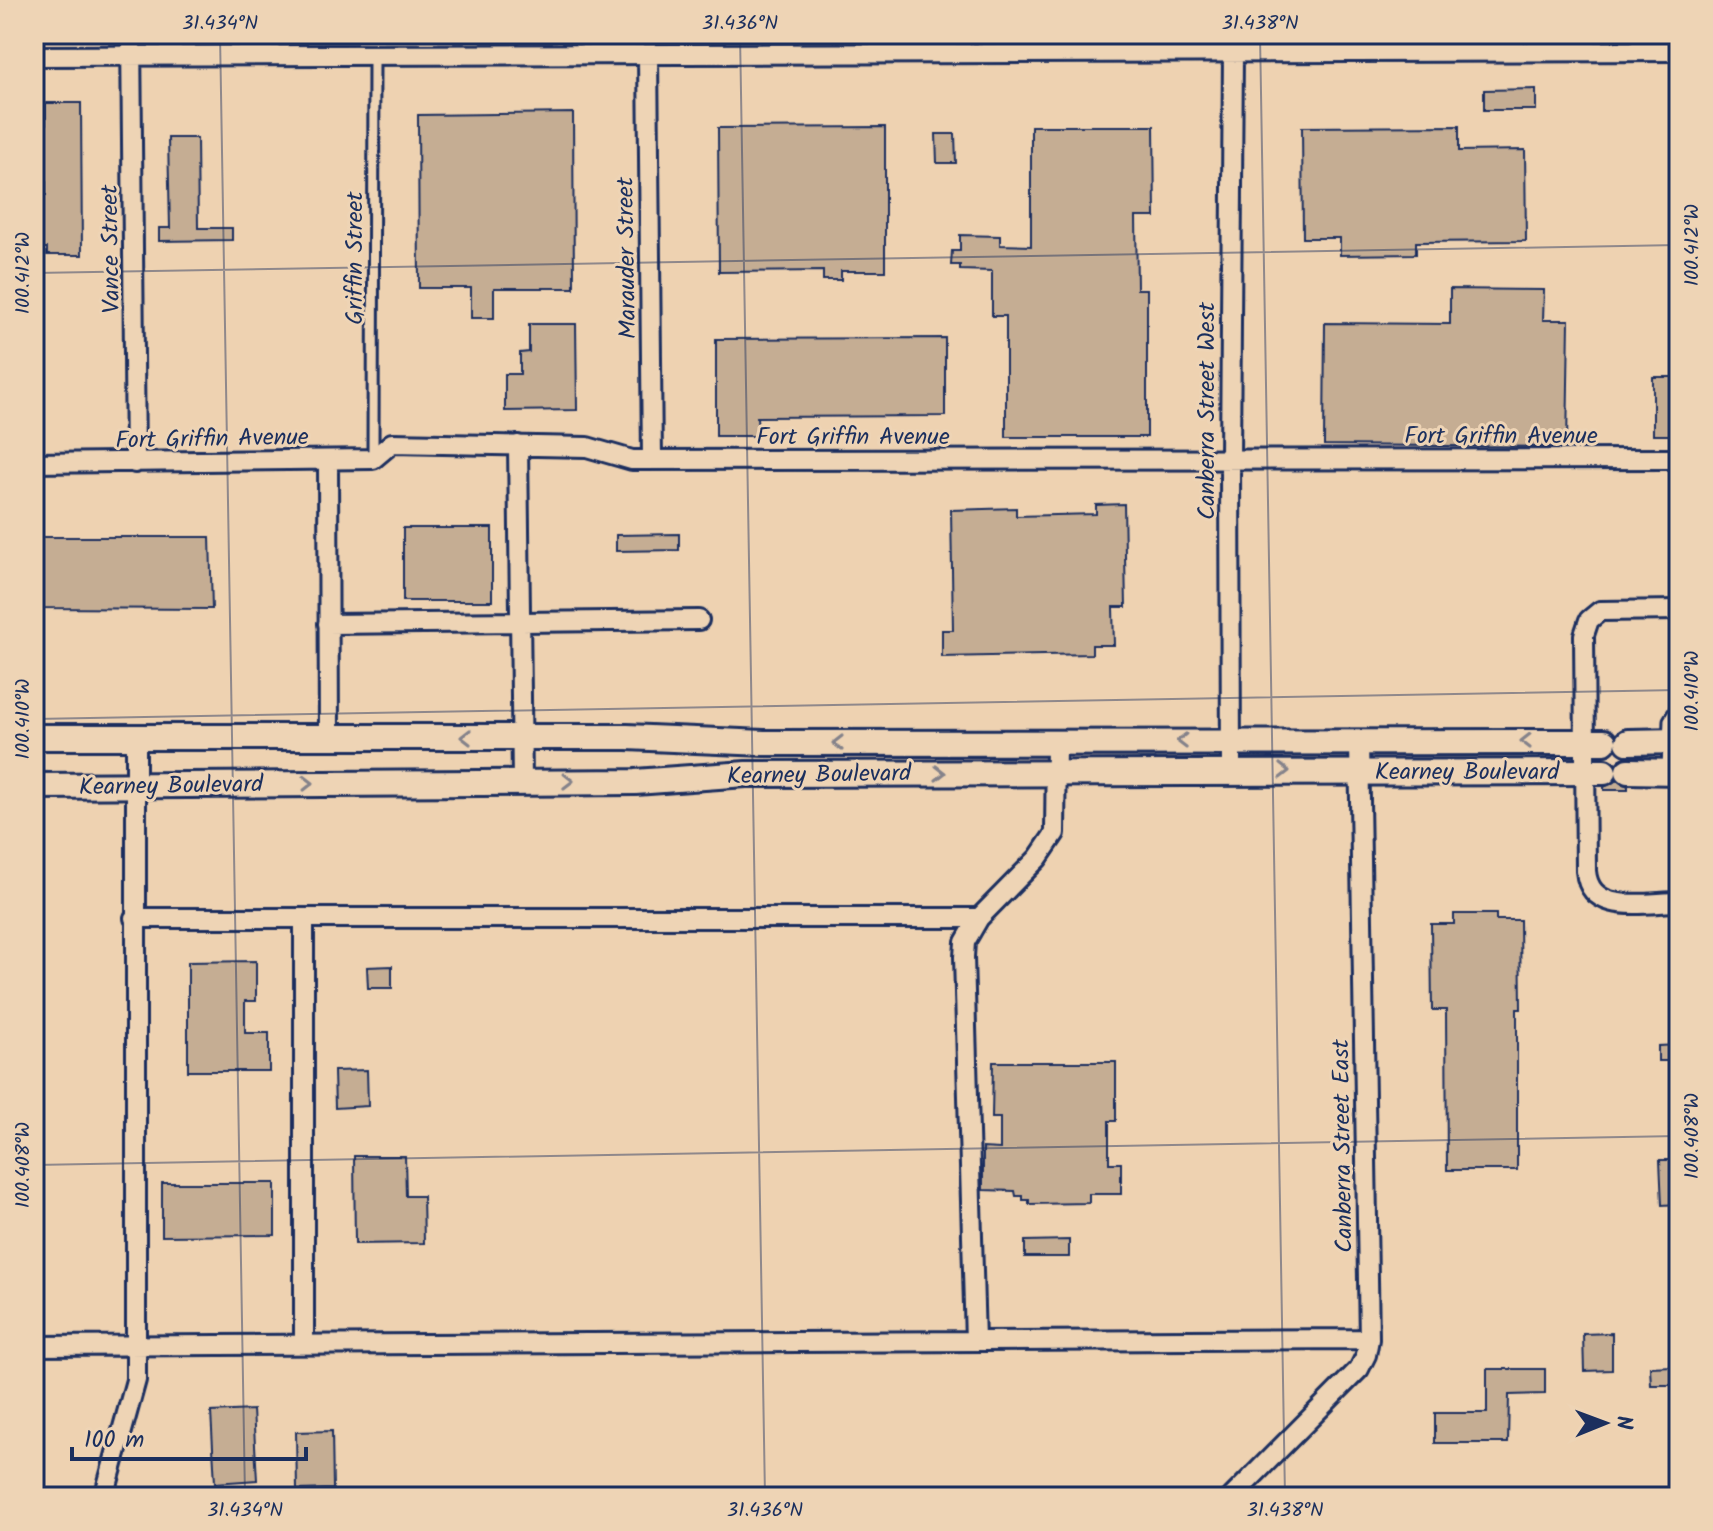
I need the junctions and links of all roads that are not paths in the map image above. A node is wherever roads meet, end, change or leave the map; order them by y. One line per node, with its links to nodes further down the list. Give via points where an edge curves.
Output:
1 (131, 34): 4 (street, Vance Street)
2 (1679, 51): 3 (street)
3 (1233, 52): 5 (street); 10 (street, Canberra Street West)
4 (131, 55): 6 (street); 7 (street); 15 (street, Vance Street)
5 (648, 55): 7 (street); 13 (street, Marauder Street)
6 (34, 56)
7 (374, 56): 9 (lane, Griffin Street)
8 (518, 445): 9 (street, Fort Griffin Avenue, via 392,443); 13 (street, Fort Griffin Avenue, via 587,447); 18 (street)
9 (373, 459): 12 (street, Fort Griffin Avenue)
10 (1230, 459): 11 (street, Fort Griffin Avenue); 13 (street, Fort Griffin Avenue); 25 (street, Canberra Street West)
11 (1679, 459)
12 (328, 460): 15 (street, Fort Griffin Avenue); 19 (street)
13 (652, 460)
14 (34, 463): 15 (street, Fort Griffin Avenue)
15 (135, 463)
16 (1679, 610): 28 (street, via 1607,610 1589,620 1584,635)
17 (699, 620): 18 (street)
18 (520, 622): 19 (street); 24 (street)
19 (328, 624): 23 (street)
20 (1679, 704): 27 (lane, via 1669,720)
21 (136, 736): 22 (street, Kearney Boulevard); 23 (street, Kearney Boulevard); 36 (street)
22 (34, 737)
23 (329, 737): 24 (street, Kearney Boulevard, one-way to 23)
24 (521, 737): 29 (street, Kearney Boulevard, one-way to 24); 35 (street)
25 (1231, 740): 26 (street, Kearney Boulevard); 29 (street, Kearney Boulevard, one-way to 29); 31 (street, Canberra Street West)
26 (1359, 741): 28 (street, Kearney Boulevard, one-way to 26); 30 (street, Canberra Street East)
27 (1673, 741): 28 (street, Kearney Boulevard); 33 (lane)
28 (1606, 742): 32 (street)
29 (1056, 743): 34 (street)
30 (1359, 770): 31 (street, Kearney Boulevard, one-way to 30); 32 (street, Kearney Boulevard); 42 (street, Canberra Street East)
31 (1231, 771): 34 (street, Kearney Boulevard)
32 (1606, 772): 33 (street, Kearney Boulevard); 38 (street, via 1586,871 1593,893 1611,902)
33 (1673, 772)
34 (1056, 773): 35 (street, Kearney Boulevard, one-way to 34); 40 (street, via 1057,819 1050,845)
35 (522, 781): 36 (street, Kearney Boulevard, one-way to 35)
36 (136, 785): 37 (street, Kearney Boulevard); 39 (street)
37 (34, 786)
38 (1679, 902)
39 (134, 918): 41 (street); 45 (street)
40 (979, 918): 41 (street); 43 (street, via 965,942 964,957)
41 (304, 919): 44 (street)
42 (1369, 1339): 43 (street); 48 (street, Canberra Street East, via 1359,1369)
43 (975, 1341): 44 (street)
44 (304, 1343): 45 (street)
45 (137, 1345): 46 (street); 47 (street, via 134,1395)
46 (34, 1346)
47 (104, 1497)
48 (1232, 1497)

